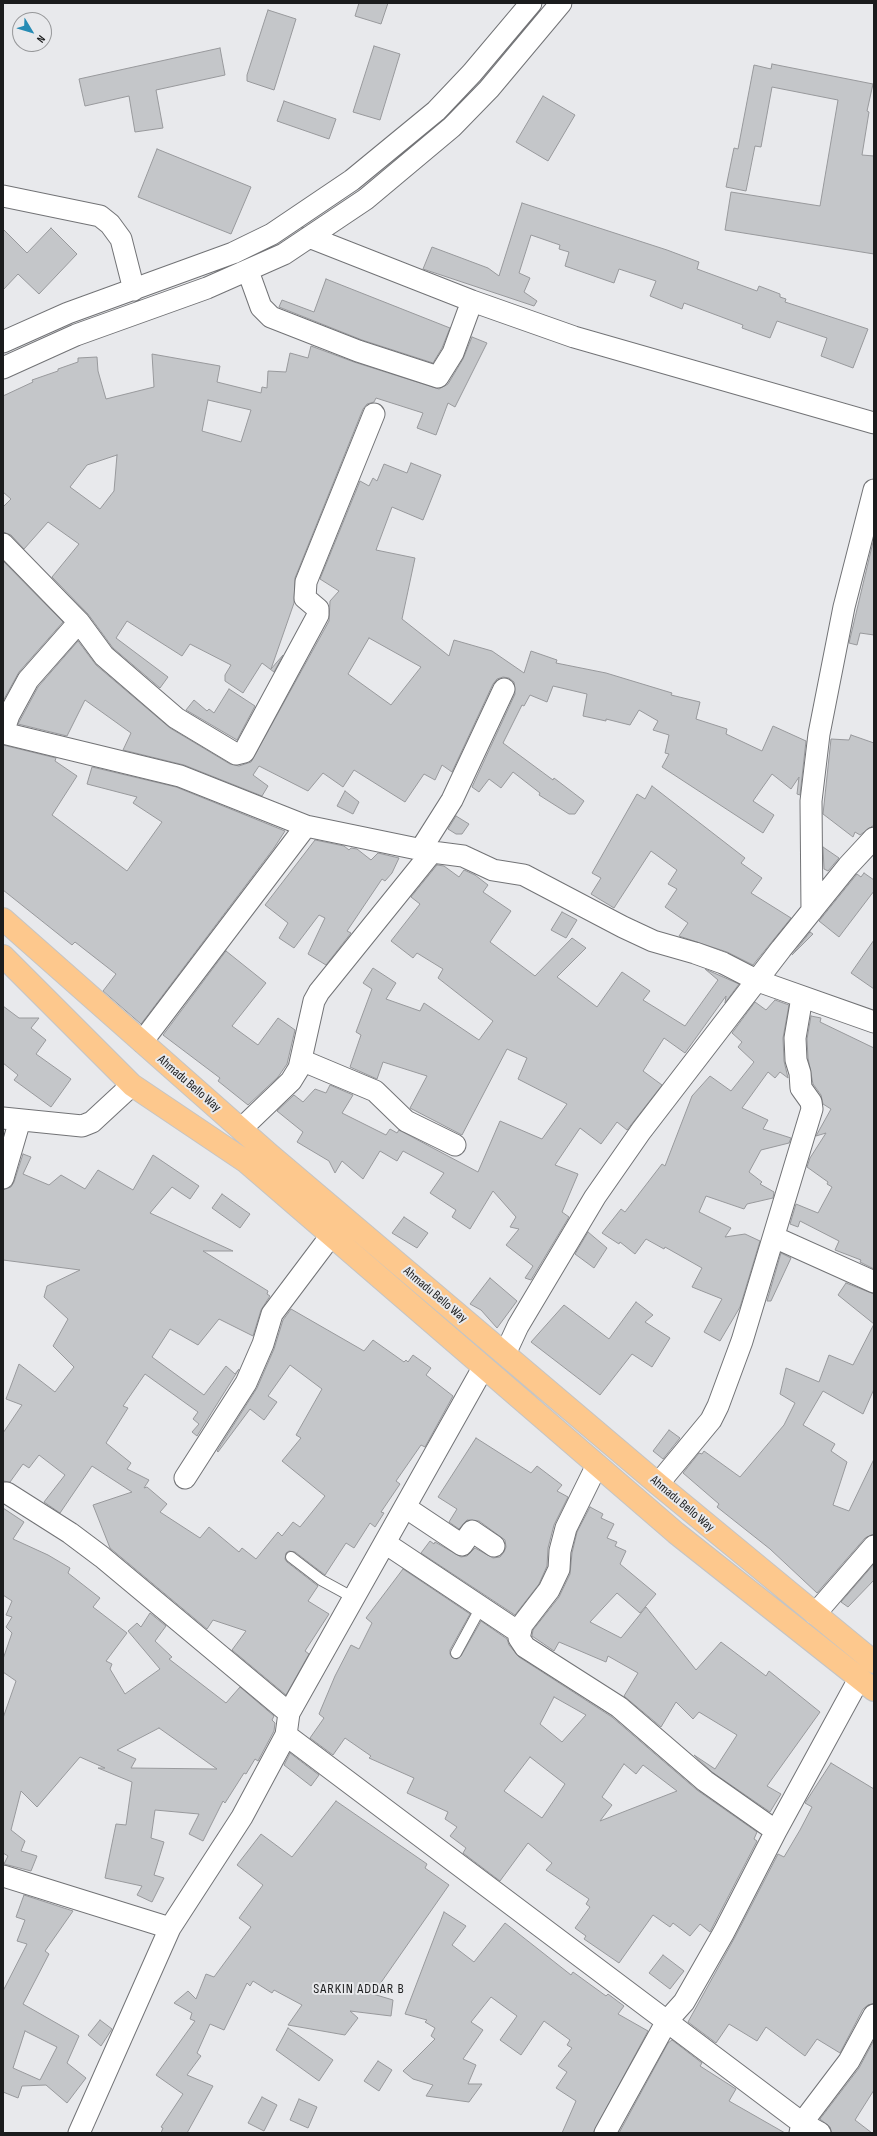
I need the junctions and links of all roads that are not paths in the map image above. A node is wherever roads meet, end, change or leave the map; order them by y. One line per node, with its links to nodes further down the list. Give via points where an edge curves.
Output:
1 (531, 3): 6 (street, via 436,111 352,180 254,244)
2 (561, 3): 4 (street, via 489,89 452,127 366,199)
3 (3, 196): 6 (street, via 100,216 121,239)
4 (309, 237): 5 (street, via 284,254); 7 (street)
5 (248, 271): 7 (street, via 261,307 271,317 358,351 438,377 448,364); 9 (street, via 76,335)
6 (134, 290): 8 (street, via 68,313)
7 (472, 301): 11 (street, via 581,339)
8 (3, 342)
9 (3, 368)
10 (374, 414): 14 (street, via 306,582 305,598 318,609 318,615 244,752 236,754 176,718 104,656)
11 (874, 423)
12 (874, 490): 20 (street, via 844,607 819,734 811,801)
13 (3, 544): 14 (street)
14 (79, 622): 16 (street, via 28,680)
15 (504, 690): 19 (street)
16 (3, 732): 17 (street, via 180,776)
17 (306, 826): 19 (street); 26 (street)
18 (874, 838): 20 (street)
19 (426, 851): 23 (street, via 463,856 493,870 524,875 653,941 723,964); 27 (street, via 319,992 314,1001)
20 (812, 911): 23 (street)
21 (3, 919): 26 (highway, Ahmadu Bello Way)
22 (3, 956): 28 (highway, Ahmadu Bello Way)
23 (758, 980): 24 (street); 36 (street, via 661,1104 595,1197 518,1326)
24 (802, 996): 25 (street); 34 (street, via 795,1038 796,1060 801,1088 811,1102 812,1109)
25 (874, 1022)
26 (142, 1042): 30 (highway, Ahmadu Bello Way)
27 (301, 1060): 30 (street, via 291,1081); 31 (street, via 375,1090 406,1121)
28 (132, 1084): 29 (street, via 92,1122 82,1126); 33 (highway, Ahmadu Bello Way, via 245,1162)
29 (12, 1119): 32 (street)
30 (241, 1129): 36 (highway, Ahmadu Bello Way)
31 (455, 1145)
32 (3, 1178)
33 (330, 1237): 37 (highway, Ahmadu Bello Way); 39 (street, via 272,1314 263,1344 246,1383)
34 (774, 1237): 35 (street); 40 (street, via 742,1341 718,1406 711,1420)
35 (874, 1282)
36 (505, 1354): 40 (highway, Ahmadu Bello Way)
37 (484, 1368): 38 (highway, Ahmadu Bello Way); 42 (street)
38 (596, 1465): 50 (street, via 566,1528 560,1551 559,1569 522,1625); 53 (highway, Ahmadu Bello Way, via 676,1533)
39 (185, 1478)
40 (658, 1484): 49 (highway, Ahmadu Bello Way)
41 (4, 1496): 54 (street, via 70,1533 102,1557)
42 (405, 1507): 43 (street); 44 (street, via 462,1545 472,1531)
43 (385, 1543): 47 (street); 48 (street)
44 (494, 1546)
45 (874, 1546): 49 (street)
46 (290, 1557): 47 (lane, via 321,1580)
47 (354, 1598): 54 (street)
48 (481, 1607): 50 (street); 51 (lane)
49 (815, 1614): 52 (highway, Ahmadu Bello Way)
50 (520, 1633): 56 (street, via 519,1638 525,1647 619,1707 705,1781)
51 (456, 1653)
52 (874, 1662)
53 (867, 1685): 56 (street)
54 (289, 1713): 55 (street)
55 (286, 1735): 58 (street, via 242,1817); 60 (street)
56 (776, 1831): 60 (street, via 724,1932 684,2002)
57 (3, 1876): 58 (street)
58 (170, 1928): 62 (street)
59 (874, 2015): 61 (street)
60 (667, 2021): 61 (street); 63 (street)
61 (808, 2130)
62 (79, 2133)
63 (605, 2133)

